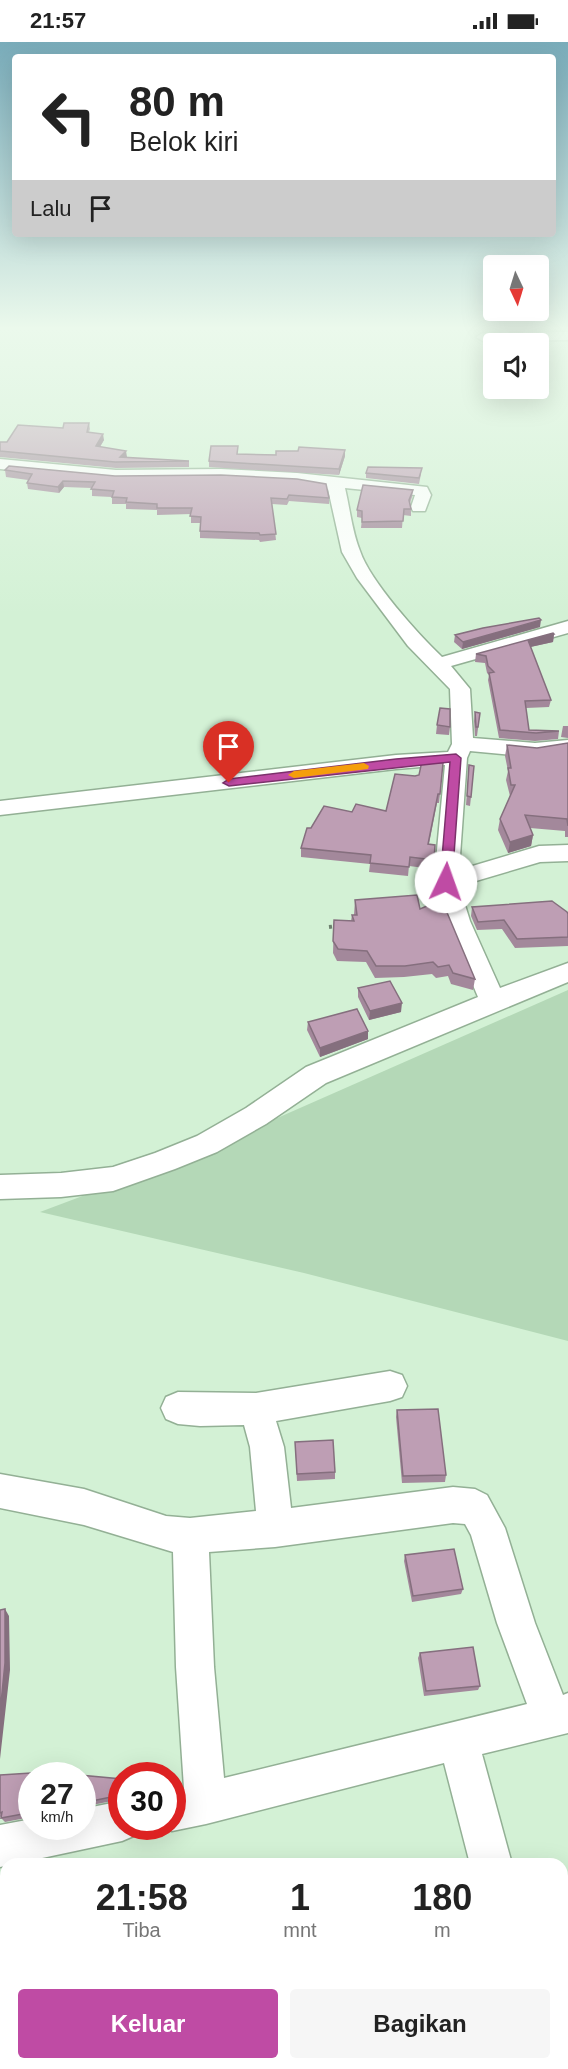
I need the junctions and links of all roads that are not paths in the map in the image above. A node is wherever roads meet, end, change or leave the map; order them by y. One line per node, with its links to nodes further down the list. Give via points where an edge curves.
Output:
1 (0, 464): 2 (street, via 117,475 233,475)
2 (330, 483): 3 (street, via 421,491); 5 (street, via 336,486 351,552 366,578)
3 (419, 507)
4 (568, 627): 5 (street)
5 (438, 664): 7 (street, via 460,689)
6 (568, 746): 7 (street)
7 (459, 751): 8 (street, via 396,762); 10 (street)
8 (0, 808)
9 (568, 853): 10 (street, via 539,854)
10 (446, 882): 12 (street, via 458,921)
11 (568, 972): 12 (street)
12 (493, 1000): 13 (street, via 316,1075 207,1144 165,1161 113,1179)
13 (0, 1187)
14 (390, 1386): 16 (street)
15 (178, 1408): 16 (street)
16 (256, 1409): 18 (street, via 267,1447)
17 (0, 1491): 19 (street, via 84,1508 166,1534)
18 (275, 1528): 19 (street); 20 (street, via 453,1505 476,1507 487,1528 516,1623)
19 (190, 1536): 22 (street, via 195,1667)
20 (560, 1715): 21 (street)
21 (458, 1740): 22 (street); 25 (street)
22 (189, 1807)
23 (108, 1824): 24 (street)
24 (0, 1846)
25 (489, 1858)

